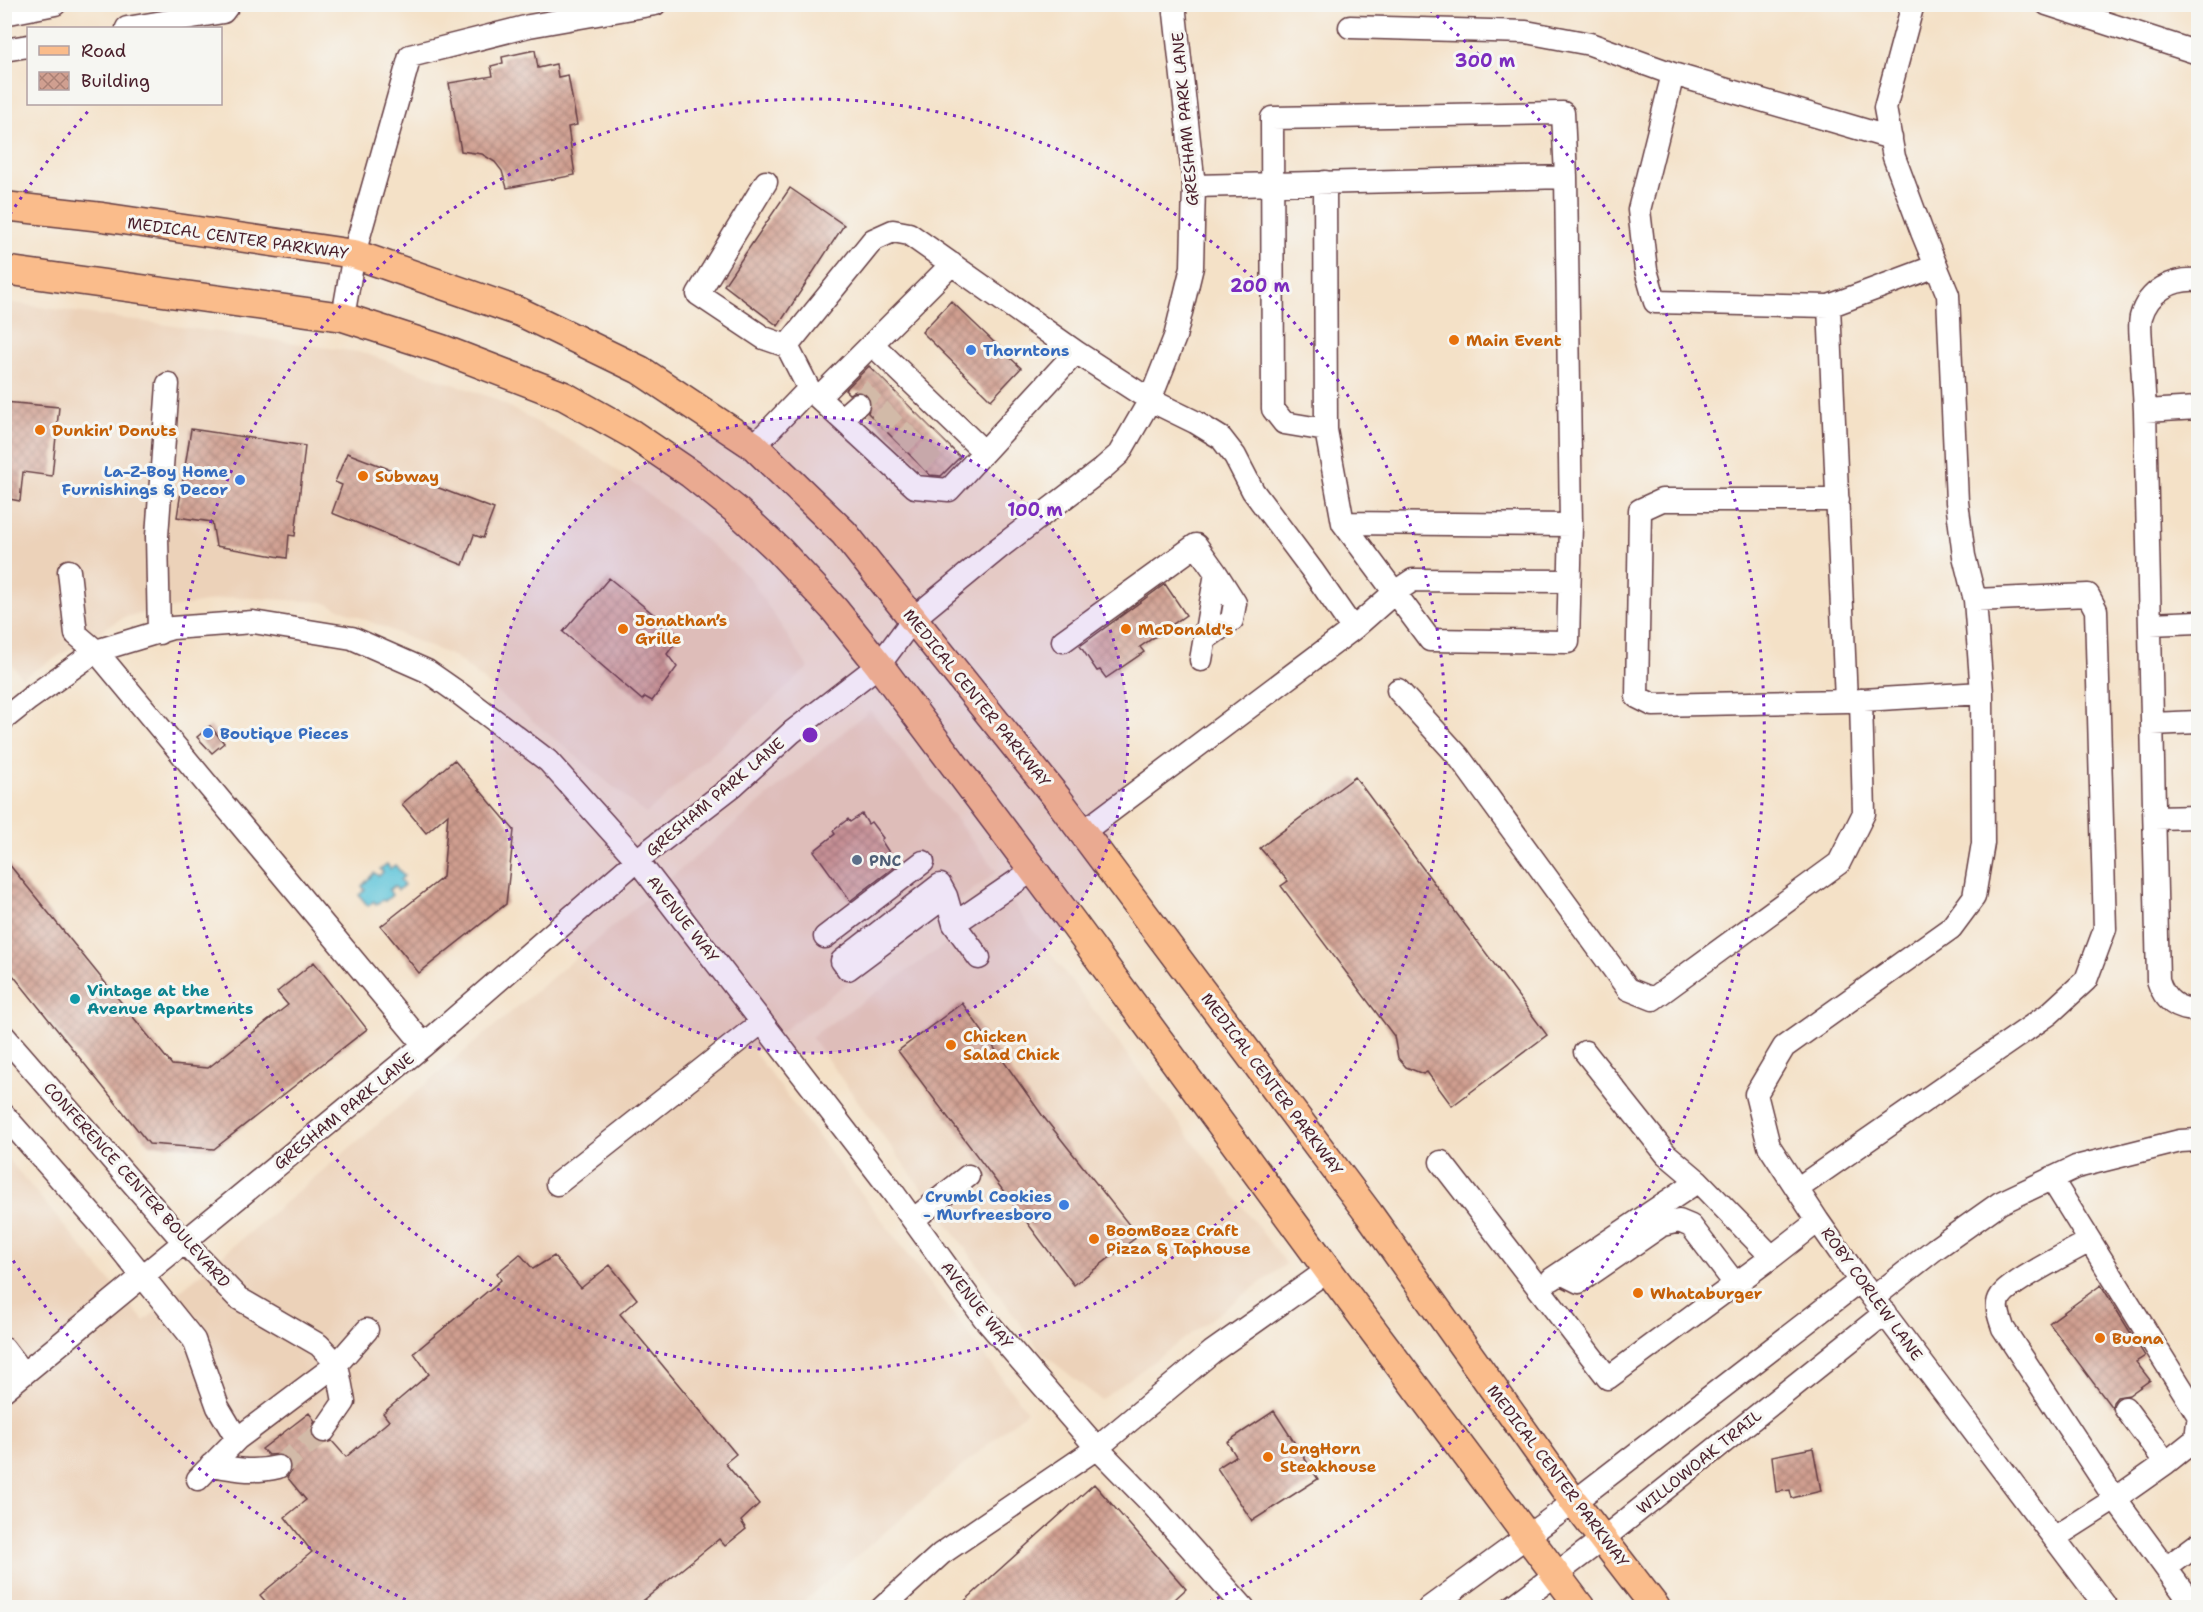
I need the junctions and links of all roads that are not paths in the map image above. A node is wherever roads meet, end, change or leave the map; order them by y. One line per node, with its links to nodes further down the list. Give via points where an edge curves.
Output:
1 (55, 4): 7 (street)
2 (229, 4): 8 (street, via 223,12)
3 (655, 4): 21 (street, via 529,26 410,56)
4 (1174, 4): 19 (street, GRESHAM PARK LANE)
5 (1913, 4): 14 (street, via 1885,108)
6 (2047, 4): 12 (street)
7 (4, 14)
8 (133, 27)
9 (1350, 27): 13 (street, via 1527,32 1590,44)
10 (27, 46): 11 (street)
11 (4, 50)
12 (2199, 53)
13 (1673, 74): 14 (street); 26 (street, via 1639,210 1646,270 1655,302)
14 (1891, 138): 23 (street, via 1894,157)
15 (1566, 177): 17 (street); 18 (street, via 1563,113 1272,118); 41 (street)
16 (766, 182): 29 (street, via 698,294 764,338)
17 (1325, 182): 18 (street); 36 (street)
18 (1272, 183): 19 (street); 36 (street, via 1273,409 1284,423)
19 (1194, 186): 33 (street, GRESHAM PARK LANE, via 1192,267 1175,337)
20 (4, 206): 21 (main road, MEDICAL CENTER PARKWAY)
21 (354, 254): 27 (street); 37 (main road, MEDICAL CENTER PARKWAY, via 520,312 640,370)
22 (952, 264): 28 (street); 29 (street, via 909,234 893,231 873,240); 30 (street)
23 (1936, 266): 26 (street); 45 (street, via 1948,295 1957,502)
24 (4, 270): 27 (main road)
25 (2199, 280): 35 (street, via 2168,284 2145,304 2140,320)
26 (1829, 306): 39 (street)
27 (343, 317): 54 (main road, via 442,349 564,396 622,428 736,510 834,609)
28 (872, 344): 32 (street); 38 (street, via 889,373 950,433)
29 (787, 346): 32 (street)
30 (1077, 352): 33 (street); 38 (street)
31 (168, 384): 50 (street, via 157,536)
32 (814, 393): 37 (street); 38 (street, via 850,411 911,470 915,487 949,490)
33 (1150, 400): 46 (street, GRESHAM PARK LANE, via 1119,454); 49 (street, via 1221,438 1252,491)
34 (2199, 408): 35 (street)
35 (2145, 411): 48 (street)
36 (1326, 430): 40 (street)
37 (754, 446): 46 (main road, MEDICAL CENTER PARKWAY, via 844,533)
38 (984, 452)
39 (1838, 500): 57 (street); 57 (street, via 1662,500 1640,510 1637,697 1653,705)
40 (1343, 523): 41 (street); 44 (street)
41 (1571, 525): 43 (street)
42 (69, 571): 53 (street, via 76,634)
43 (1569, 581): 44 (street, via 1413,580); 44 (street, via 1568,642 1430,640)
44 (1395, 592): 49 (street)
45 (1975, 600): 56 (street); 81 (street, via 2088,595 2096,610 2105,929 2086,980 2049,1014)
46 (914, 618): 54 (street, GRESHAM PARK LANE); 63 (main road, MEDICAL CENTER PARKWAY)
47 (2199, 622): 48 (street)
48 (2150, 624): 60 (street)
49 (1353, 629): 63 (street)
50 (159, 633): 53 (street, AVENUE WAY); 64 (street, AVENUE WAY, via 172,628 254,622 352,638 427,671 548,761)
51 (1063, 641): 52 (street, via 1196,545 1216,573)
52 (1203, 649)
53 (96, 651): 58 (street, AVENUE WAY); 72 (street)
54 (879, 665): 64 (street, GRESHAM PARK LANE); 65 (main road)
55 (1398, 690): 57 (street, via 1459,757 1628,989 1653,999 1839,863 1864,813)
56 (1982, 693): 57 (street); 81 (street, via 1983,843 1974,897 1951,928 1784,1047 1756,1094 1769,1146)
57 (1853, 700)
58 (4, 719)
59 (2199, 722): 60 (street)
60 (2152, 724): 62 (street)
61 (2199, 817): 62 (street)
62 (2155, 818): 69 (street, via 2158,980 2171,1003 2186,1010)
63 (1083, 832): 107 (main road, MEDICAL CENTER PARKWAY, via 1369,1214)
64 (637, 860): 70 (street, AVENUE WAY); 72 (street, GRESHAM PARK LANE)
65 (1033, 870): 66 (street); 87 (main road)
66 (954, 924): 67 (street, via 935,879); 68 (street)
67 (833, 948)
68 (979, 958)
69 (2199, 1010)
70 (762, 1022): 80 (street); 82 (street, AVENUE WAY)
71 (4, 1036): 85 (street, CONFERENCE CENTER BOULEVARD)
72 (424, 1045): 85 (street, GRESHAM PARK LANE)
73 (1585, 1052): 79 (street, via 1666,1154)
74 (4, 1114): 89 (street)
75 (2199, 1140): 78 (street, WILLOWOAK TRAIL, via 2180,1141 2076,1167)
76 (1441, 1162): 91 (street)
77 (968, 1176): 82 (street)
78 (2051, 1178): 84 (street); 92 (street, WILLOWOAK TRAIL, via 2000,1203)
79 (1698, 1182): 86 (street); 88 (street)
80 (557, 1184)
81 (1797, 1189): 83 (street)
82 (912, 1220): 103 (street, AVENUE WAY, via 984,1318)
83 (1818, 1221): 86 (street, ROBY CORLEW LANE); 92 (street, ROBY CORLEW LANE)
84 (2090, 1241): 99 (street); 106 (street, via 2017,1283 2001,1296 1997,1309 2003,1328)
85 (184, 1242): 89 (street, GRESHAM PARK LANE); 95 (street, CONFERENCE CENTER BOULEVARD, via 238,1298 319,1345)
86 (1772, 1257): 90 (street, ROBY CORLEW LANE)
87 (1328, 1270): 103 (street, via 1212,1352); 108 (main road)
88 (1561, 1273): 90 (street, via 1579,1282 1662,1225 1679,1221 1691,1226); 91 (street)
89 (142, 1277): 96 (street, GRESHAM PARK LANE); 102 (street, via 194,1340 218,1407)
90 (1736, 1285): 91 (street, ROBY CORLEW LANE, via 1608,1378)
91 (1539, 1289)
92 (1872, 1298): 107 (street); 109 (street, WILLOWOAK TRAIL); 110 (street, ROBY CORLEW LANE)
93 (368, 1330): 95 (street)
94 (4, 1349): 96 (street)
95 (337, 1364): 101 (street, via 344,1402); 102 (street)
96 (23, 1374): 97 (street, GRESHAM PARK LANE)
97 (4, 1390)
98 (2125, 1408): 104 (street)
99 (2199, 1415)
100 (2199, 1422): 104 (street, via 2196,1439)
101 (324, 1431)
102 (237, 1439): 105 (street, via 204,1472)
103 (1097, 1448): 114 (street, AVENUE WAY, via 1149,1501); 115 (street, via 941,1554)
104 (2166, 1463): 106 (street)
105 (278, 1467)
106 (2115, 1499): 110 (street); 112 (street)
107 (1574, 1502): 108 (street); 109 (main road, MEDICAL CENTER PARKWAY)
108 (1527, 1537): 113 (main road); 116 (street)
109 (1604, 1538): 113 (street, WILLOWOAK TRAIL); 119 (main road, MEDICAL CENTER PARKWAY)
110 (2054, 1538): 120 (street, ROBY CORLEW LANE)
111 (2199, 1544): 112 (street)
112 (2166, 1568): 121 (street)
113 (1555, 1574): 117 (street, WILLOWOAK TRAIL); 118 (main road)
114 (1230, 1603)
115 (882, 1608)
116 (1429, 1608)
117 (1511, 1608)
118 (1581, 1608)
119 (1656, 1608)
120 (2107, 1608)
121 (2195, 1608)

